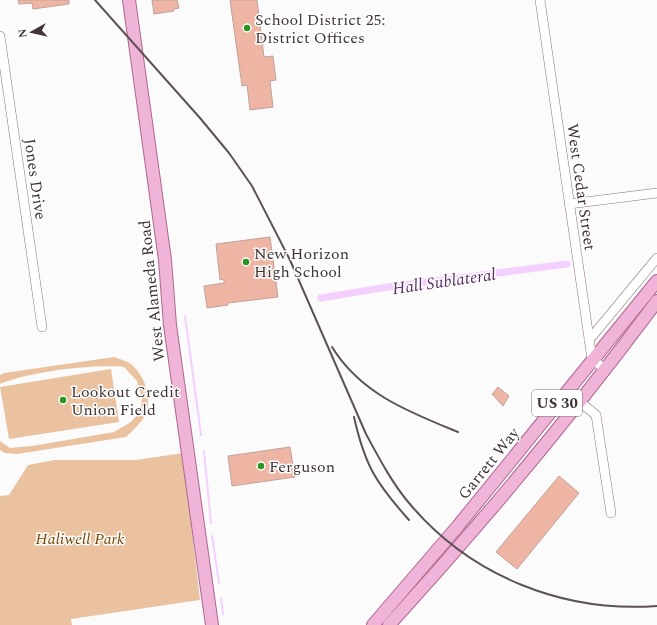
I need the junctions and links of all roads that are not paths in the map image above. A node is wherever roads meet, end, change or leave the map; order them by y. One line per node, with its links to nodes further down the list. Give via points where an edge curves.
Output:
1 (129, 0): 15 (main road, West Alameda Road, via 165,260 170,325)
2 (540, 0): 5 (street, West Cedar Street)
3 (0, 36): 9 (street, Jones Drive)
4 (657, 193): 5 (street)
5 (569, 204): 10 (street, West Cedar Street)
6 (657, 258): 10 (street)
7 (657, 281): 11 (main road, Garrett Way / US 30)
8 (657, 302): 12 (main road, Garrett Way / US 30)
9 (42, 327)
10 (589, 340): 11 (street, West Cedar Street)
11 (592, 359): 12 (street); 16 (main road, Garrett Way / US 30, via 458,526)
12 (606, 370): 13 (main road, Garrett Way / US 30)
13 (580, 402): 14 (street, via 596,415); 17 (main road, Garrett Way / US 30, via 470,535)
14 (611, 513)
15 (212, 625)
16 (373, 625)
17 (389, 625)

